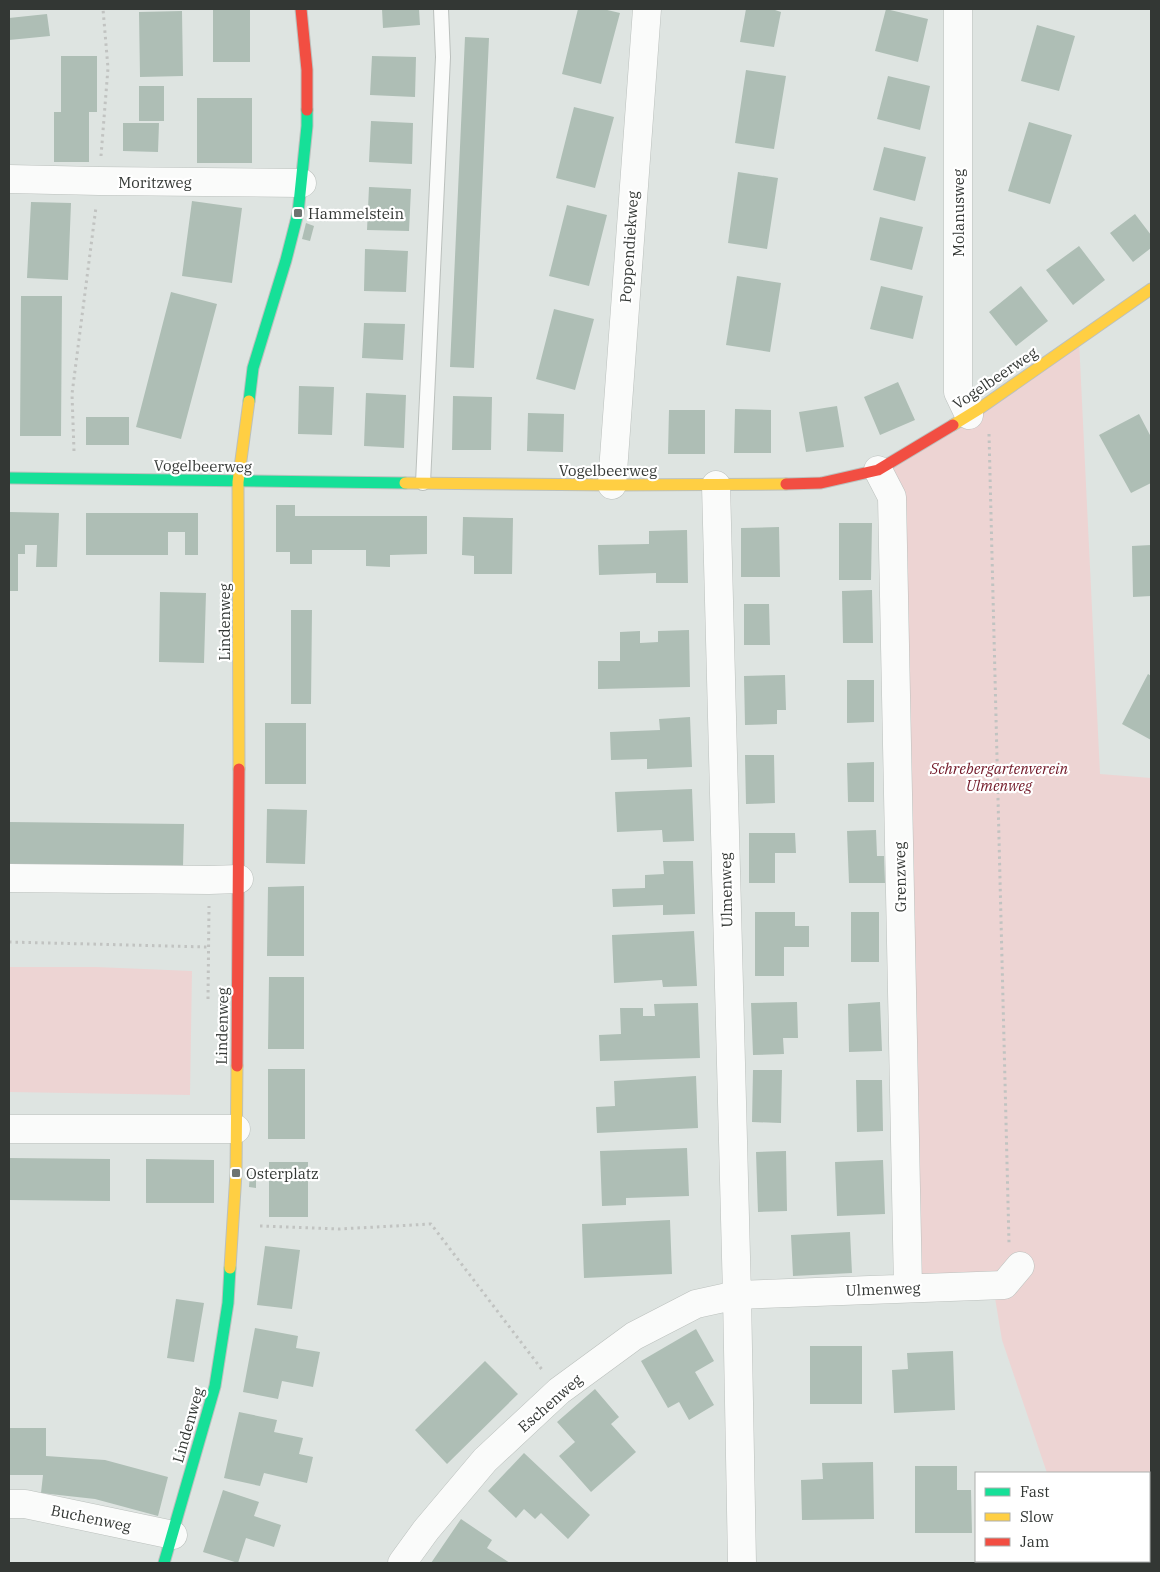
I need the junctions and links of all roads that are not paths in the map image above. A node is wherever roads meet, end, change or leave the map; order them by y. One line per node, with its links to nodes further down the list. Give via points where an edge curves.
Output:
1 (301, 9): 6 (street, via 307,80)
2 (441, 9): 12 (lane, via 443,57)
3 (647, 9): 13 (street, Poppendiekweg)
4 (958, 9): 8 (street, Molanusweg, via 958,392)
5 (9, 178): 6 (street, Moritzweg)
6 (302, 183): 11 (street, via 286,260 253,368)
7 (1151, 289): 8 (street, Vogelbeerweg)
8 (974, 412): 9 (street, Vogelbeerweg)
9 (878, 470): 14 (street, Vogelbeerweg, via 821,483); 20 (street, Grenzweg, via 892,497)
10 (9, 478): 11 (street, Vogelbeerweg)
11 (238, 482): 12 (street, Vogelbeerweg); 16 (street, Lindenweg)
12 (422, 483): 13 (street, Vogelbeerweg)
13 (612, 485): 14 (street, Vogelbeerweg)
14 (716, 485): 21 (street, Ulmenweg)
15 (9, 878): 16 (street)
16 (239, 879): 18 (street, Lindenweg)
17 (9, 1129): 18 (street)
18 (236, 1129): 23 (street, Lindenweg, via 228,1303 215,1386)
19 (1015, 1272): 20 (street, Ulmenweg, via 1004,1285)
20 (908, 1288): 21 (street, Ulmenweg)
21 (737, 1295): 25 (street, Eschenweg, via 696,1304 634,1336 559,1391 485,1460); 26 (street, Ulmenweg)
22 (9, 1504): 23 (street, Buchenweg, via 25,1504)
23 (173, 1535): 24 (street, Lindenweg)
24 (164, 1563)
25 (402, 1563)
26 (742, 1563)

